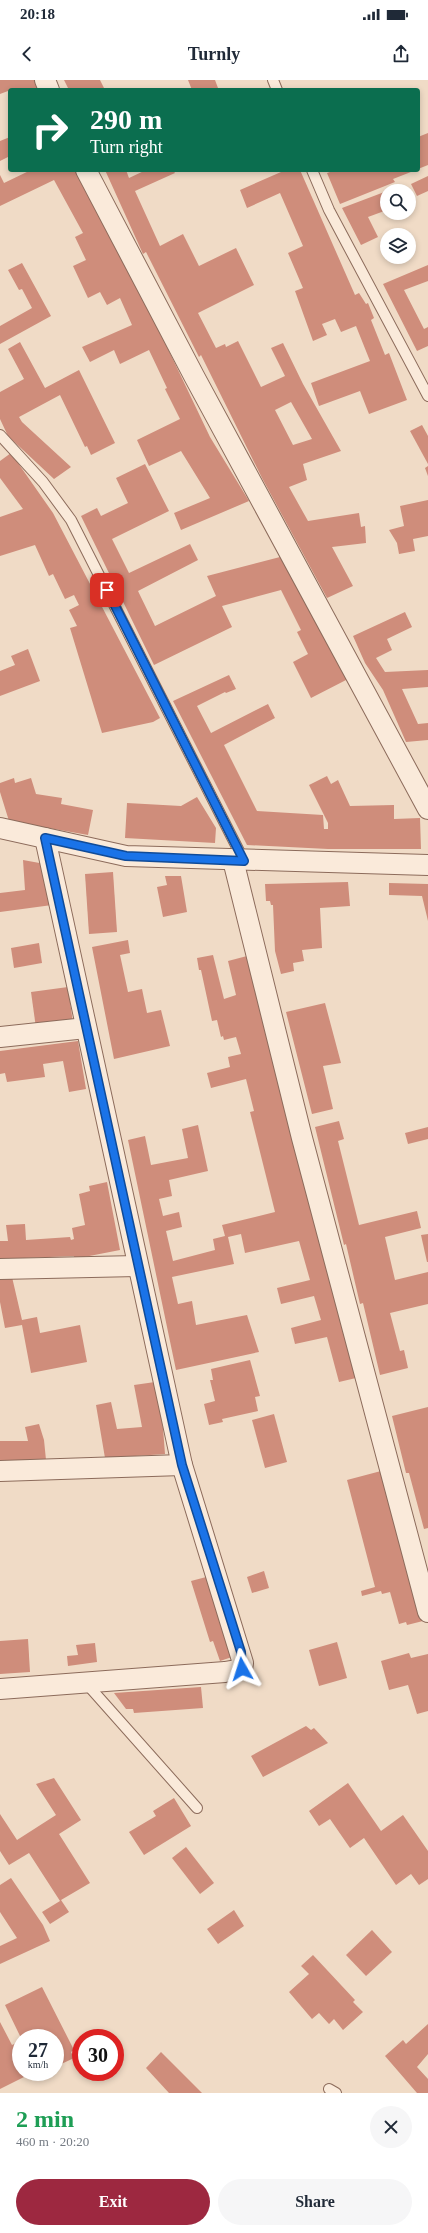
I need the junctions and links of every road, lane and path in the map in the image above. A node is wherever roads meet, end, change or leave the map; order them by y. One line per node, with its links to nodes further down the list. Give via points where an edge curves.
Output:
1 (87, 172): 5 (street)
2 (313, 172): 3 (lane, via 329,210)
3 (428, 396)
4 (0, 435): 8 (lane, via 43,482 72,520)
5 (428, 809)
6 (0, 828): 7 (street)
7 (45, 838): 8 (street, via 126,856); 10 (street)
8 (238, 861): 9 (street); 16 (street, via 304,1145)
9 (428, 865)
10 (86, 1028): 11 (street); 12 (street)
11 (0, 1037)
12 (138, 1266): 13 (street); 14 (street)
13 (0, 1269)
14 (182, 1465): 15 (street); 17 (street, via 241,1652 242,1669)
15 (0, 1471)
16 (428, 1612)
17 (86, 1683): 18 (street); 19 (lane)
18 (0, 1689)
19 (197, 1808)

